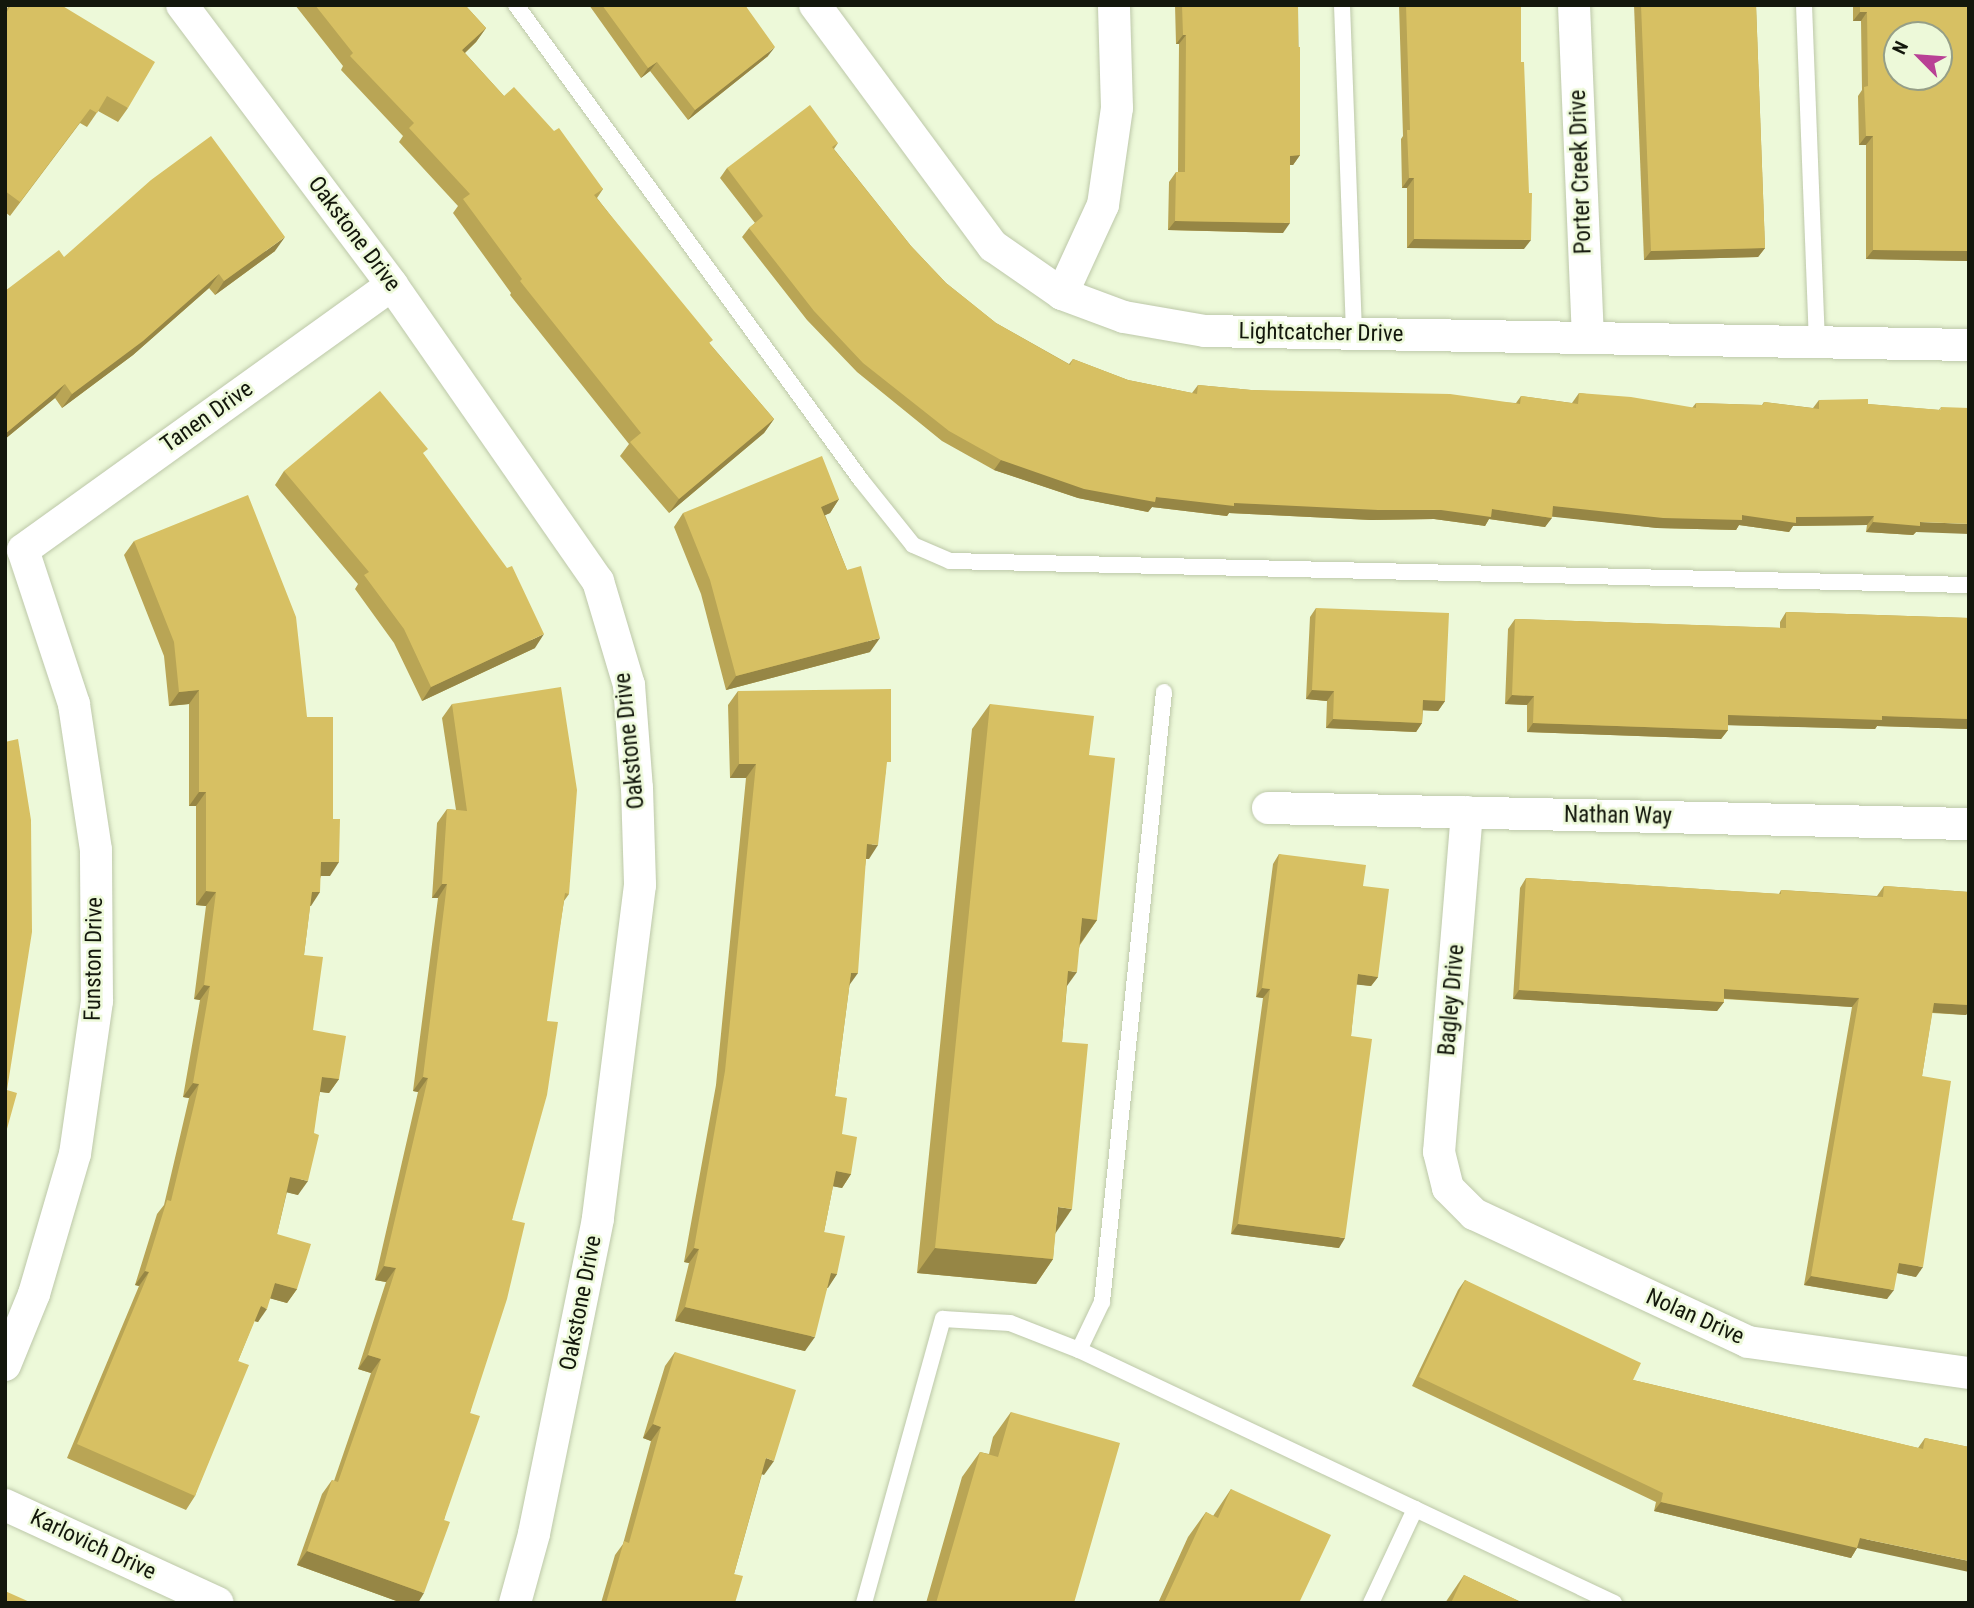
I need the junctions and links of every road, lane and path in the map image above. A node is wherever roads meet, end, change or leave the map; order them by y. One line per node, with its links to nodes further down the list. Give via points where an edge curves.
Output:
1 (182, 5): 8 (street, Oakstone Drive)
2 (516, 5): 15 (lane, via 861,480 913,545 950,561)
3 (815, 5): 9 (street, Lightcatcher Drive, via 993,246)
4 (1114, 5): 9 (street, via 1117,108 1103,205)
5 (1342, 5): 10 (lane)
6 (1574, 5): 11 (street, Porter Creek Drive)
7 (1804, 5): 12 (lane)
8 (392, 285): 14 (street, Tanen Drive); 27 (street, Oakstone Drive, via 598,581 629,685 640,885 598,1219 534,1534)
9 (1062, 294): 10 (street, Lightcatcher Drive, via 1124,317 1205,331)
10 (1354, 334): 11 (street, Lightcatcher Drive)
11 (1588, 338): 12 (street, Lightcatcher Drive)
12 (1817, 342): 13 (street, Lightcatcher Drive)
13 (1969, 345)
14 (23, 550): 22 (street, Funston Drive, via 74,704 96,850 97,1001 75,1153 34,1294)
15 (1969, 585)
16 (1164, 692): 21 (lane, via 1102,1302)
17 (1268, 807): 18 (street, Nathan Way)
18 (1467, 812): 19 (street, Nathan Way); 20 (street, Bagley Drive, via 1439,1152)
19 (1969, 824)
20 (1448, 1188): 23 (street, Nolan Drive, via 1474,1214 1748,1342)
21 (1079, 1350): 25 (lane); 28 (lane, via 1010,1323 943,1319)
22 (5, 1365)
23 (1969, 1373)
24 (5, 1505): 26 (street, Karlovich Drive)
25 (1415, 1509): 29 (lane); 30 (lane)
26 (218, 1603)
27 (515, 1603)
28 (864, 1603)
29 (1371, 1603)
30 (1614, 1603)

